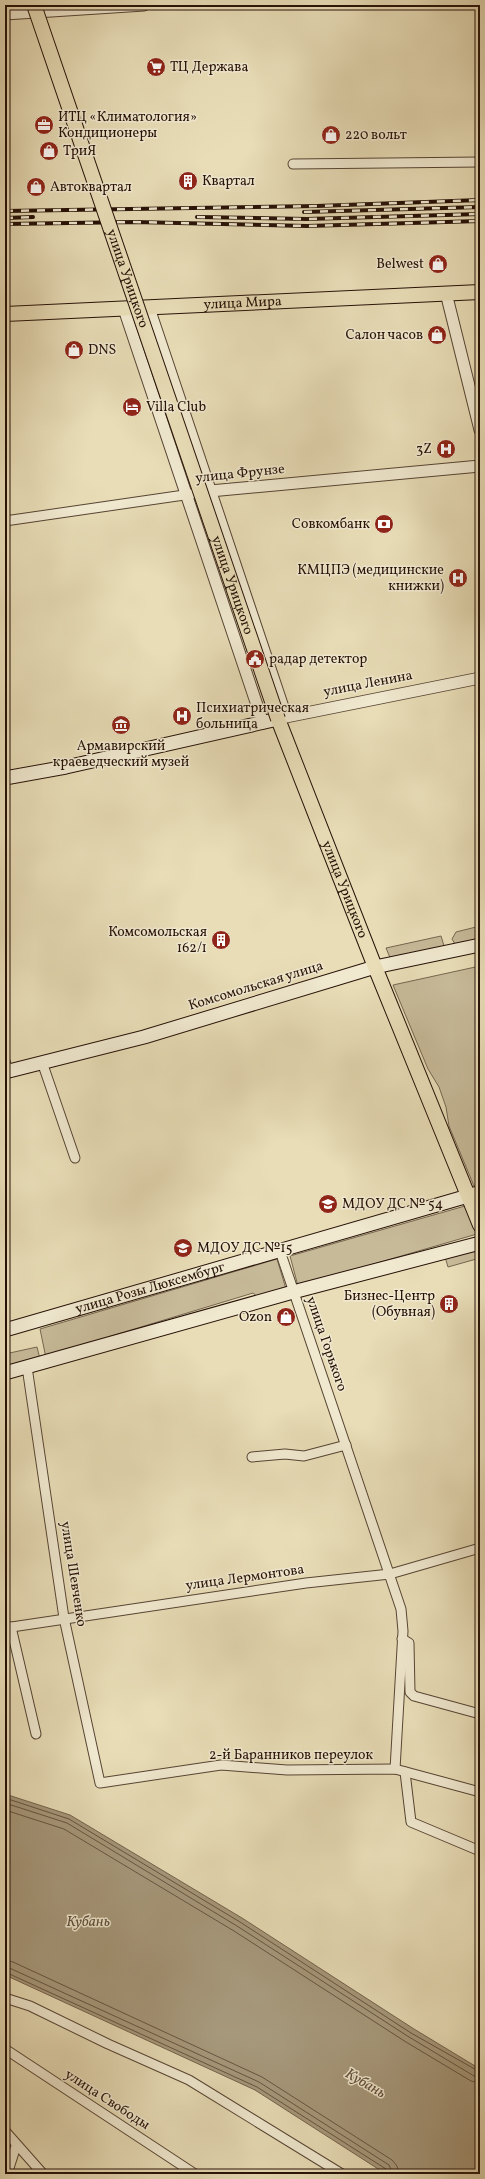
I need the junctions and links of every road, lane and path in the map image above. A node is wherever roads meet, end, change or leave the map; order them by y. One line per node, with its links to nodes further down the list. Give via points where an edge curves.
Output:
1 (34, 5): 18 (main road, улица Урицкого, bridge)
2 (144, 5): 3 (street)
3 (60, 8): 4 (street)
4 (5, 14)
5 (480, 162): 6 (street)
6 (293, 164)
7 (480, 292): 8 (main road, улица Мира)
8 (446, 293): 9 (main road, улица Мира); 12 (street)
9 (149, 308): 10 (main road, улица Мира); 14 (street, улица Урицкого)
10 (124, 309): 11 (main road, улица Мира); 15 (street, улица Урицкого)
11 (5, 314)
12 (480, 430)
13 (480, 466): 14 (street, улица Фрунзе)
14 (210, 491): 15 (street, улица Фрунзе); 18 (street, улица Урицкого)
15 (186, 494): 16 (street, улица Фрунзе); 19 (street, улица Урицкого)
16 (5, 521)
17 (480, 678): 18 (street, улица Ленина)
18 (282, 718): 19 (main road, улица Ленина); 22 (main road, улица Урицкого)
19 (263, 723): 20 (main road, улица Ленина)
20 (5, 778)
21 (480, 944): 22 (main road, Комсомольская улица)
22 (375, 967): 23 (main road, Комсомольская улица, via 144,1037); 26 (main road, улица Урицкого)
23 (42, 1062): 24 (main road, Комсомольская улица); 25 (street)
24 (6, 1068)
25 (75, 1158)
26 (474, 1194): 27 (main road, улица Урицкого); 29 (main road, улица Розы Люксембург)
27 (480, 1224)
28 (480, 1243): 30 (main road)
29 (280, 1251): 30 (street, улица Горького); 31 (main road, улица Розы Люксембург)
30 (293, 1292): 32 (main road); 34 (street, улица Горького)
31 (5, 1330)
32 (28, 1367): 33 (main road); 38 (street, улица Шевченко)
33 (5, 1373)
34 (346, 1446): 35 (street, via 304,1456 285,1454); 37 (street, улица Горького)
35 (252, 1457)
36 (480, 1548): 37 (street, улица Лермонтова)
37 (390, 1574): 38 (street, улица Лермонтова, via 314,1582); 40 (street, улица Горького, via 400,1609)
38 (64, 1618): 39 (street, улица Лермонтова); 45 (street, улица Шевченко)
39 (8, 1627): 42 (street, улица Лермонтова)
40 (402, 1639): 41 (street, улица Горького, via 408,1643 410,1692 414,1696); 43 (street, улица Горького)
41 (480, 1714)
42 (36, 1734)
43 (395, 1769): 44 (street, 2-й Баранников переулок); 45 (street, 2-й Баранников переулок, via 287,1770 221,1765)
44 (405, 1772): 46 (street, 2-й Баранников переулок); 47 (street, via 411,1822)
45 (100, 1783)
46 (480, 1792)
47 (480, 1851)
48 (5, 1998): 55 (street, via 30,2006 189,2080)
49 (5, 2050): 54 (street, улица Свободы)
50 (5, 2131): 51 (street)
51 (16, 2146): 52 (street); 53 (street)
52 (7, 2174)
53 (43, 2174)
54 (195, 2174)
55 (342, 2174)

